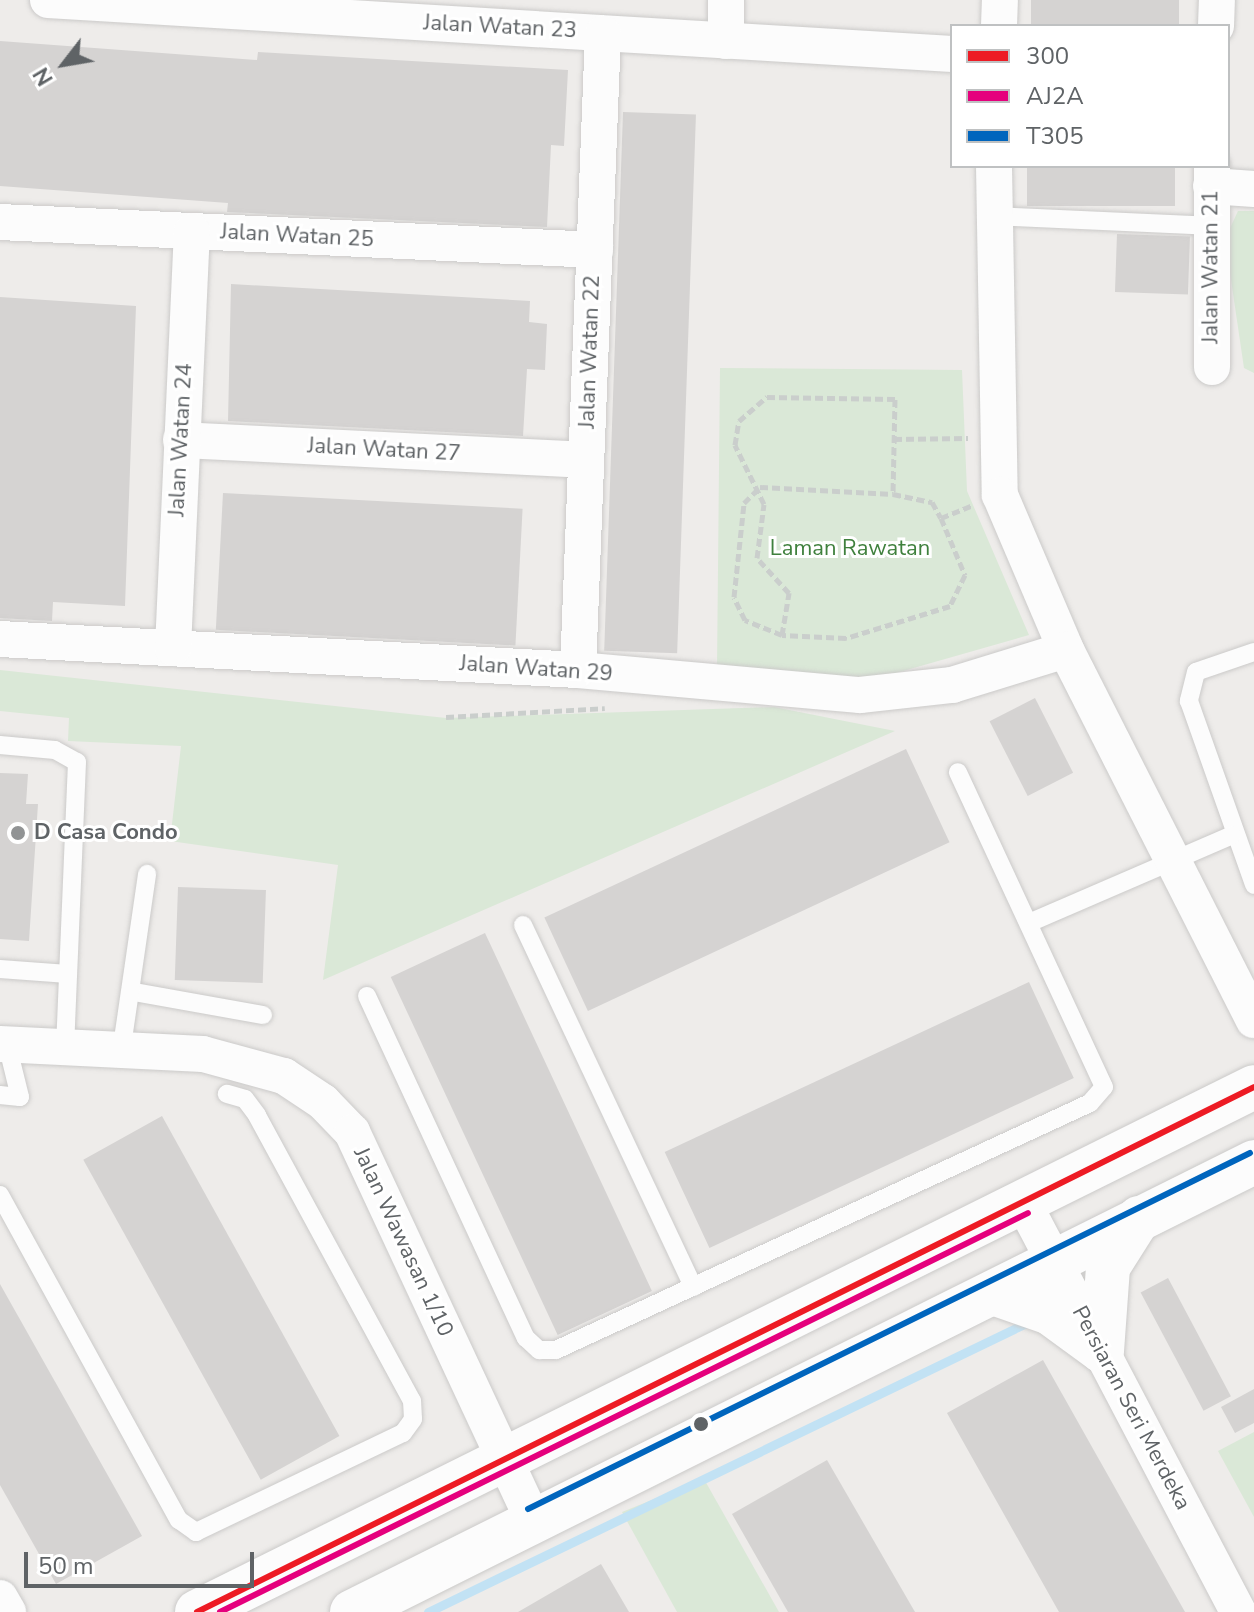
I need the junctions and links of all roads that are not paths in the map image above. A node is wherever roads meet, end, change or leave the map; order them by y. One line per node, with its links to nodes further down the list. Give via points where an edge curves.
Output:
1 (726, 0): 8 (street)
2 (1000, 0): 5 (street)
3 (1217, 0): 6 (street)
4 (70, 1): 7 (street, Jalan Watan 23)
5 (999, 24)
6 (1216, 24)
7 (603, 33): 8 (street, Jalan Watan 23); 17 (street, Jalan Watan 22)
8 (726, 41): 9 (street, Jalan Watan 23)
9 (950, 54)
10 (994, 168): 13 (street)
11 (1211, 176): 12 (street); 15 (street, Jalan Watan 21)
12 (1254, 189)
13 (992, 216): 15 (lane); 23 (street, via 1000,495)
14 (0, 222): 16 (street, Jalan Watan 25)
15 (1209, 226): 18 (street, Jalan Watan 21)
16 (192, 231): 17 (street, Jalan Watan 25); 19 (street, Jalan Watan 24)
17 (595, 250): 20 (street, Jalan Watan 22)
18 (1212, 367)
19 (181, 440): 20 (street, Jalan Watan 27); 22 (street, Jalan Watan 24)
20 (586, 460): 25 (street, Jalan Watan 22)
21 (0, 639): 22 (street, Jalan Watan 29)
22 (173, 648): 25 (street, Jalan Watan 29)
23 (1066, 650): 25 (street, Jalan Watan 29, via 952,685 860,695); 29 (street)
24 (1254, 652): 28 (lane, via 1196,672 1189,701)
25 (578, 670)
26 (0, 745): 35 (lane, via 55,750 77,762)
27 (958, 772): 32 (lane)
28 (1232, 835): 29 (lane); 31 (lane)
29 (1172, 856): 32 (lane); 39 (street)
30 (147, 874): 36 (lane)
31 (1254, 885)
32 (1029, 923): 51 (lane, via 1099,1068 1104,1087 1090,1103)
33 (523, 925): 51 (lane)
34 (0, 969): 35 (lane)
35 (68, 974): 40 (lane)
36 (134, 992): 38 (lane); 42 (lane)
37 (367, 996): 51 (lane, via 526,1338 539,1350 556,1350)
38 (263, 1015)
39 (1254, 1020)
40 (65, 1043): 41 (street, Jalan Wawasan 1/10); 42 (street, Jalan Wawasan 1/10)
41 (4, 1044): 45 (lane, via 20,1097)
42 (122, 1046): 54 (street, Jalan Wawasan 1/10, via 203,1054 284,1076 352,1132)
43 (1254, 1087): 48 (main road)
44 (227, 1094): 47 (lane, via 245,1099 257,1115 412,1401 413,1419 403,1433 196,1532 179,1520)
45 (0, 1095)
46 (1254, 1162): 49 (main road)
47 (0, 1195)
48 (1024, 1204): 50 (street, Persiaran Seri Merdeka); 54 (main road)
49 (1141, 1216): 50 (main road); 53 (main road, via 1108,1267)
50 (1054, 1261): 52 (main road); 53 (street, Persiaran Seri Merdeka)
51 (693, 1287)
52 (993, 1293): 53 (main road, via 1050,1313); 55 (main road)
53 (1102, 1351): 60 (street, Persiaran Seri Merdeka)
54 (502, 1457): 55 (street, Jalan Wawasan 1/10); 58 (main road)
55 (532, 1518): 59 (main road)
56 (0, 1599): 57 (street)
57 (8, 1612)
58 (197, 1612)
59 (352, 1612)
60 (1238, 1612)

